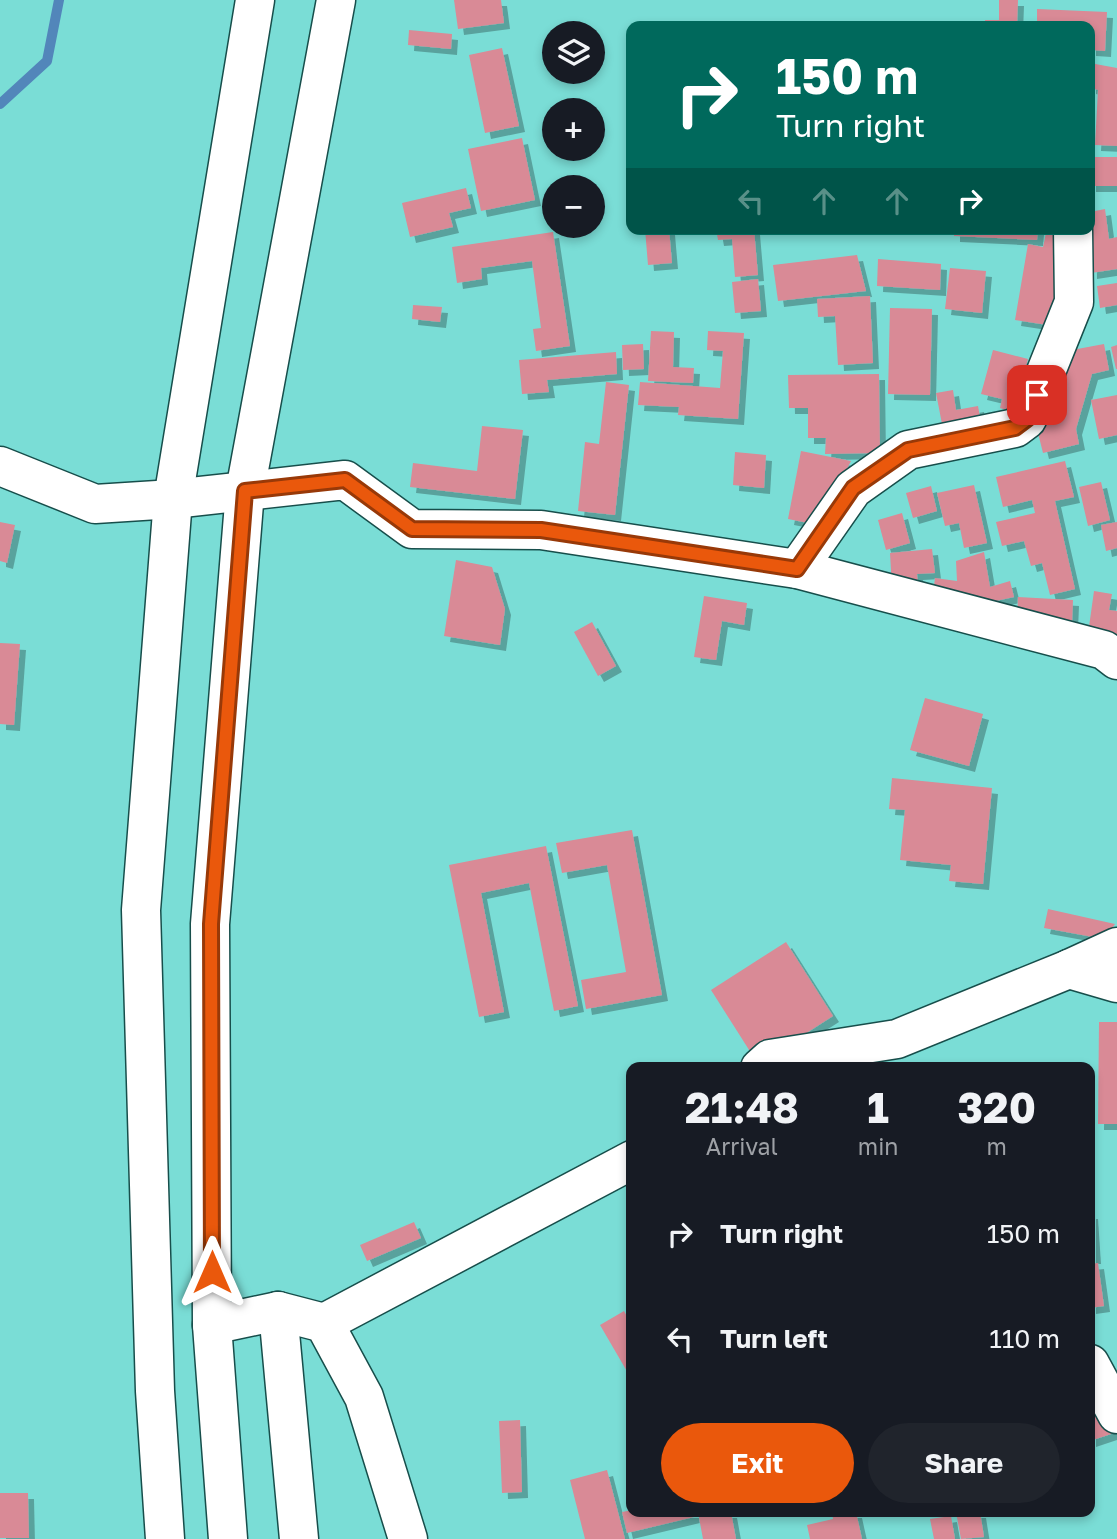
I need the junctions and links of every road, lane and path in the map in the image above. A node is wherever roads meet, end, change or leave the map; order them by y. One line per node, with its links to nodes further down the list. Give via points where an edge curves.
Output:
1 (255, 0): 6 (street)
2 (336, 0): 5 (street)
3 (1073, 235): 7 (street, via 1074,302 1027,419 1015,428 908,450 853,488)
4 (0, 466): 6 (street, via 94,505)
5 (245, 491): 6 (street); 7 (street, via 345,480 412,529 541,530); 17 (street, via 211,924)
6 (173, 499): 20 (street, via 141,910 155,1391)
7 (797, 569): 8 (street, via 1104,650)
8 (1117, 660)
9 (1117, 947): 10 (street)
10 (1069, 969): 11 (street); 12 (street)
11 (1117, 983)
12 (901, 1053): 13 (street)
13 (767, 1062)
14 (626, 1163): 16 (street)
15 (278, 1311): 16 (street); 17 (street); 22 (street)
16 (324, 1323): 23 (street, via 364,1397)
17 (212, 1325): 21 (street)
18 (1095, 1373): 19 (street)
19 (1117, 1414)
20 (165, 1539)
21 (228, 1539)
22 (299, 1539)
23 (408, 1539)

